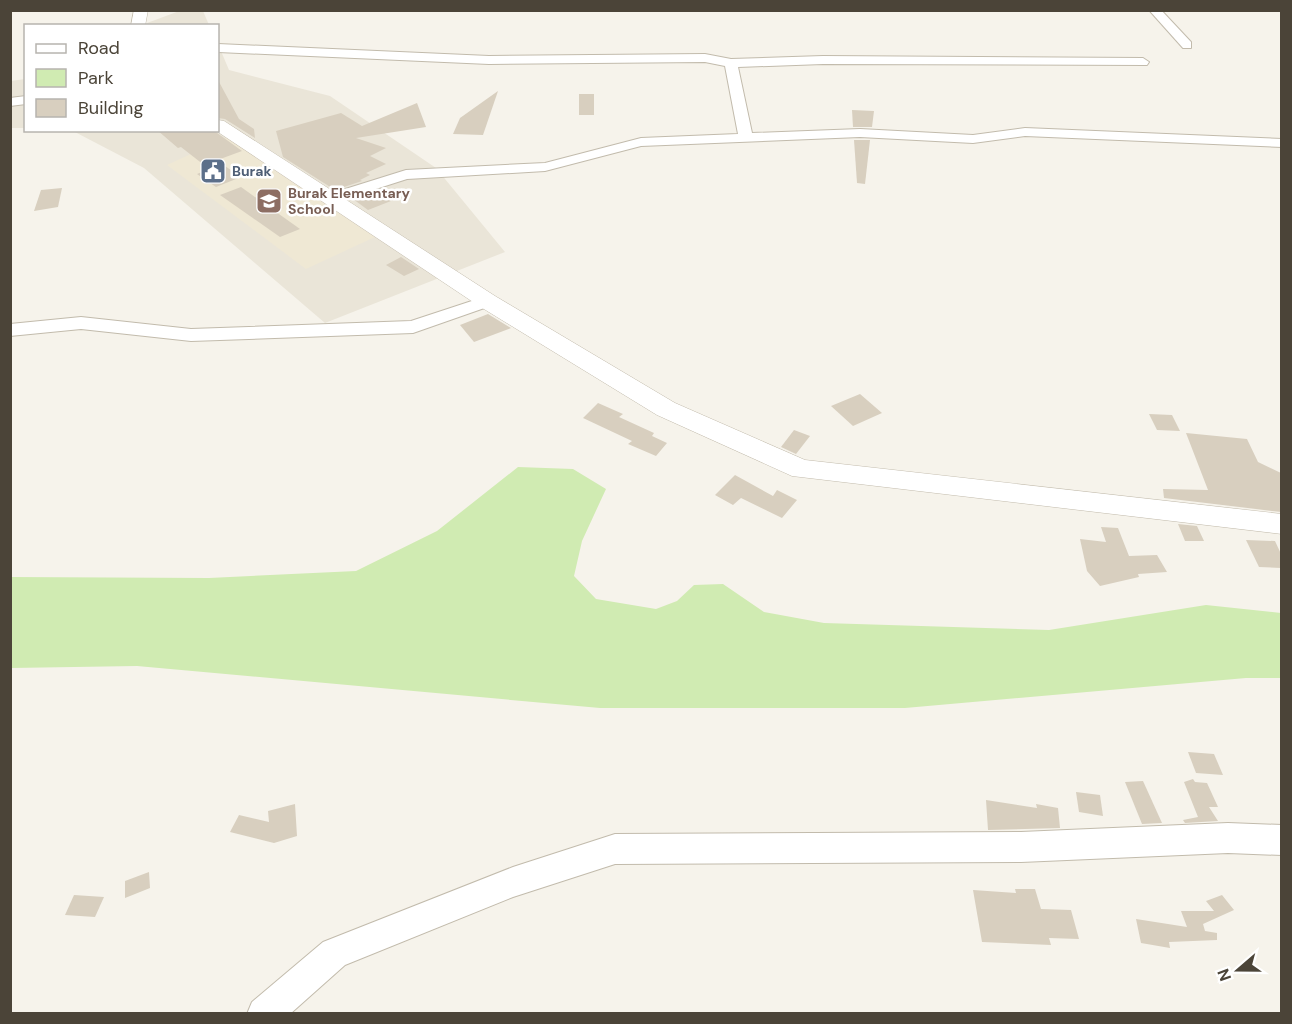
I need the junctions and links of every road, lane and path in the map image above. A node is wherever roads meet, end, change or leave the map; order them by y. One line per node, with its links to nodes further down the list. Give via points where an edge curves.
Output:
1 (1154, 10): 2 (street)
2 (1187, 45)
3 (219, 48): 5 (street, via 489,60 705,57)
4 (1143, 62): 5 (street)
5 (731, 63): 7 (street)
6 (219, 126): 9 (street)
7 (746, 136): 8 (street, via 860,133 973,139 1024,132); 9 (street, via 641,142 545,167 406,175)
8 (1281, 143)
9 (329, 199): 10 (street)
10 (487, 301): 11 (street, via 413,327 191,335 81,323); 12 (street, via 666,409 801,469)
11 (10, 330)
12 (1281, 524)
13 (1281, 840): 14 (street, via 1228,838 1021,848 615,849 513,882 334,953)
14 (264, 1014)

